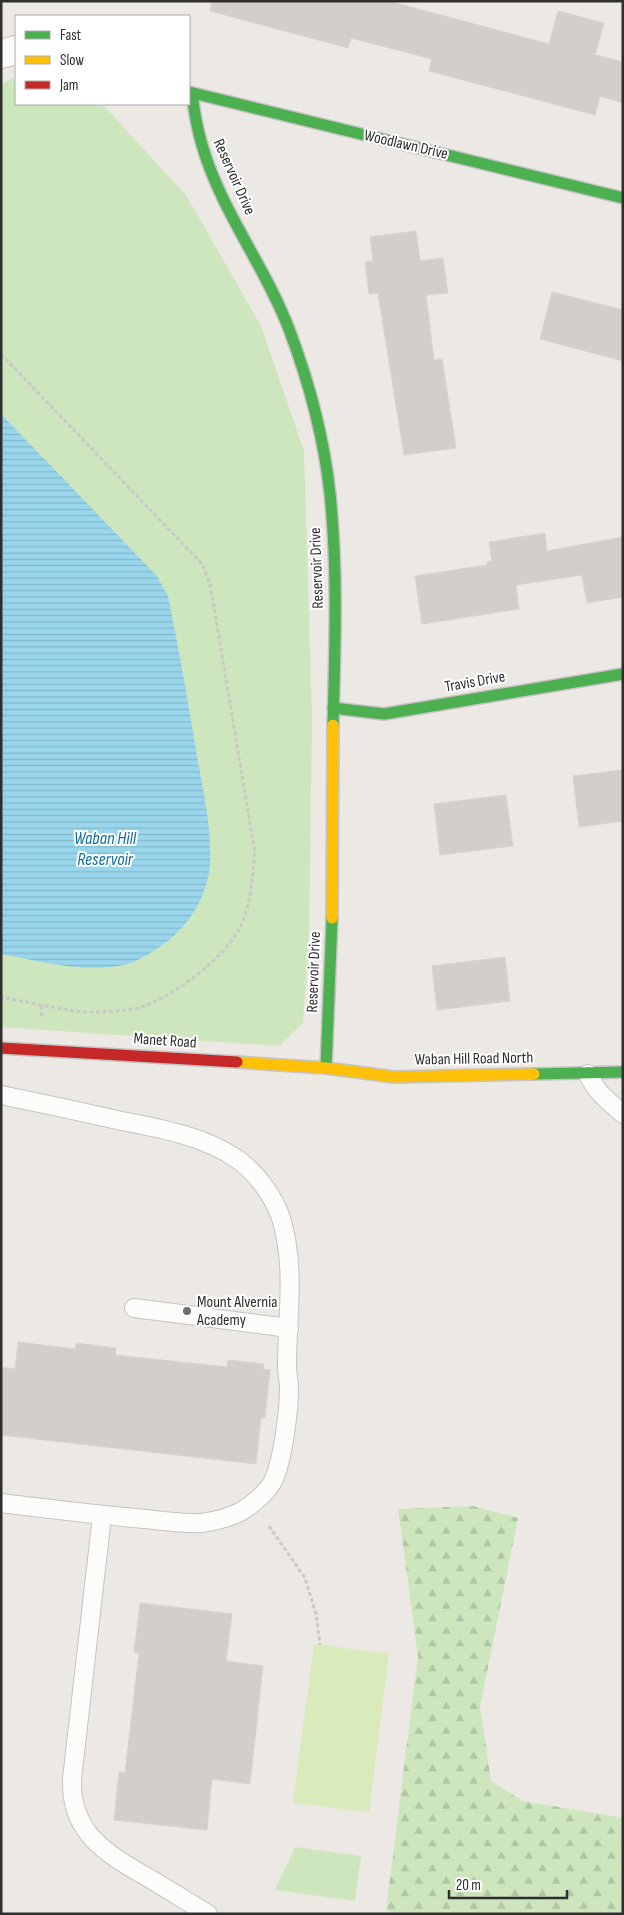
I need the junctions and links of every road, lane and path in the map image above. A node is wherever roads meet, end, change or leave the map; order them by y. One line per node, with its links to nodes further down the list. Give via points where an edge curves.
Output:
1 (15, 50): 2 (street)
2 (1, 54)
3 (190, 92): 4 (street, Woodlawn Drive); 7 (street, Reservoir Drive, via 199,140 292,335 320,436 330,493 333,543)
4 (623, 198)
5 (1, 354): 8 (path, via 202,564 210,584 255,853 250,895 238,930 222,952 200,972 165,996 139,1008 85,1012)
6 (623, 674): 7 (street, Travis Drive, via 384,714)
7 (333, 708): 10 (street, Reservoir Drive, via 332,941)
8 (1, 996)
9 (1, 1048): 10 (street, Manet Road)
10 (326, 1068): 12 (street, Waban Hill Road North, via 394,1076)
11 (623, 1072): 12 (street, Waban Hill Road North)
12 (588, 1074): 14 (lane, via 604,1099)
13 (1, 1094): 16 (lane, via 162,1128 238,1159 267,1191 280,1216 290,1266)
14 (623, 1114)
15 (134, 1308): 16 (lane)
16 (289, 1328): 18 (lane, via 289,1390 279,1462 274,1480)
17 (1, 1503): 19 (lane)
18 (253, 1503): 19 (lane, via 225,1518 200,1523); 20 (path, via 305,1578 316,1614)
19 (102, 1516): 21 (lane, via 72,1779 73,1804 80,1822 102,1848)
20 (320, 1645)
21 (208, 1914)

